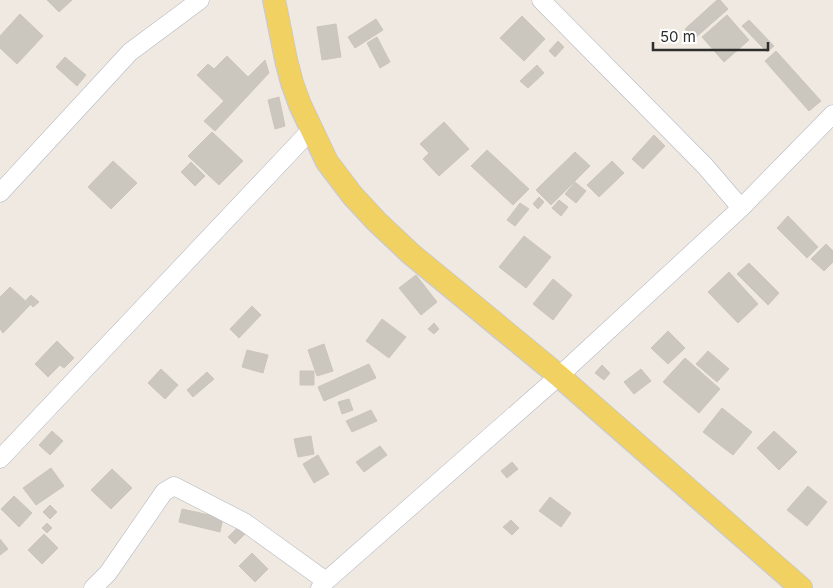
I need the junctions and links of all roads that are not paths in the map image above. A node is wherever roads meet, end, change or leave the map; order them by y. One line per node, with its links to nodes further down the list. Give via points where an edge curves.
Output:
1 (200, 0): 6 (street, via 130,52)
2 (274, 0): 5 (main road, via 292,83)
3 (541, 0): 7 (street, via 705,166)
4 (833, 114): 7 (street)
5 (311, 130): 8 (main road, via 327,162 376,221 411,254); 9 (street)
6 (0, 192)
7 (741, 208): 8 (street)
8 (560, 376): 10 (street); 12 (main road)
9 (0, 459)
10 (323, 584): 11 (street, via 244,522 174,486 164,492 108,573)
11 (93, 588)
12 (801, 588)

